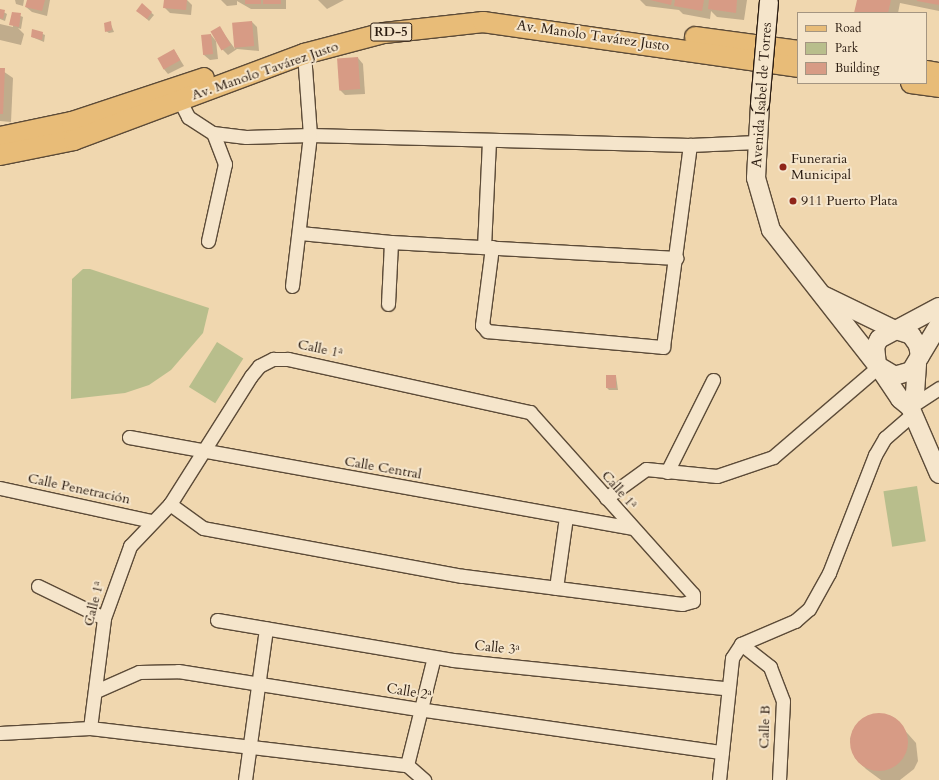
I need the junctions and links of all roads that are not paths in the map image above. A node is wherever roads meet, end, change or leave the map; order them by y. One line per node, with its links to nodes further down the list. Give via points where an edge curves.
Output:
1 (769, 1): 14 (street, Avenida Isabel de Torres, bridge)
2 (797, 51): 12 (main road, Av. Manolo Tavárez Justo / RD-5, via 546,17 476,13 380,20 72,122)
3 (304, 54): 4 (main road, Av. Manolo Tavárez Justo / RD-5, via 384,32 484,22); 8 (main road, Av. Manolo Tavárez Justo / RD-5); 11 (street)
4 (797, 67)
5 (939, 73): 6 (main road)
6 (927, 80)
7 (927, 84): 9 (main road)
8 (180, 101): 10 (street, via 188,117); 16 (main road, Av. Manolo Tavárez Justo / RD-5, via 74,140)
9 (939, 101)
10 (213, 133): 11 (street, via 246,137); 18 (street, via 225,164)
11 (310, 135): 13 (street); 17 (street)
12 (0, 137)
13 (489, 140): 15 (street); 20 (street)
14 (756, 142): 15 (street); 23 (street, Avenida Isabel de Torres, via 756,178 771,230)
15 (690, 145): 21 (street)
16 (0, 155)
17 (300, 233): 19 (street); 22 (street)
18 (208, 241)
19 (391, 242): 20 (street); 24 (street)
20 (488, 247): 21 (street); 21 (street, via 482,325 487,331 659,348 665,345)
21 (677, 258)
22 (292, 286)
23 (817, 292): 27 (street, Avenida Isabel de Torres); 29 (street, Avenida Isabel de Torres)
24 (388, 304)
25 (939, 307): 27 (street)
26 (939, 324): 28 (street)
27 (897, 330): 28 (street, via 914,340); 29 (street, via 886,333 874,347)
28 (918, 360): 29 (street, via 912,371 895,376); 32 (street)
29 (878, 367): 32 (street, Avenida Isabel de Torres); 35 (street, via 774,457 717,476)
30 (713, 380): 35 (street)
31 (939, 388): 32 (street)
32 (911, 411): 36 (street); 48 (street, via 885,438 875,455 829,573 809,609 795,621)
33 (129, 437): 34 (street, Calle Central)
34 (201, 451): 38 (street, Calle 1ª, via 259,366 273,359 288,359 530,412); 39 (street, Calle 1ª); 40 (street, Calle Central)
35 (668, 472): 38 (street, via 646,469)
36 (939, 474)
37 (0, 488): 41 (street, Calle Penetración)
38 (606, 498): 42 (street, Calle 1ª)
39 (170, 504): 41 (street, Calle 1ª); 44 (street, via 203,528 462,576)
40 (566, 517): 42 (street, Calle Central); 44 (street)
41 (151, 521): 45 (street, Calle 1ª, via 130,546)
42 (632, 528): 44 (street, Calle 1ª, via 693,594 693,601 682,604)
43 (38, 586): 45 (street)
44 (556, 588)
45 (104, 618): 52 (street, Calle 1ª)
46 (217, 620): 47 (street, Calle 3ª)
47 (266, 628): 49 (street, Calle 3ª); 50 (street)
48 (741, 644): 51 (street, via 732,658); 62 (street, Calle B, via 770,667 783,701)
49 (434, 657): 51 (street, Calle 3ª); 53 (street)
50 (260, 683): 52 (street, Calle 2ª, via 158,669 139,672); 53 (street, Calle 2ª); 56 (street)
51 (726, 688): 57 (street)
52 (96, 691): 54 (street, Calle 1ª)
53 (418, 709): 57 (street, Calle 2ª); 58 (street)
54 (90, 728): 55 (street); 56 (street)
55 (0, 733)
56 (249, 744): 58 (street, via 391,766); 59 (street)
57 (722, 752): 61 (street)
58 (407, 765): 60 (street)
59 (245, 780)
60 (424, 780)
61 (719, 780)
62 (779, 780)

